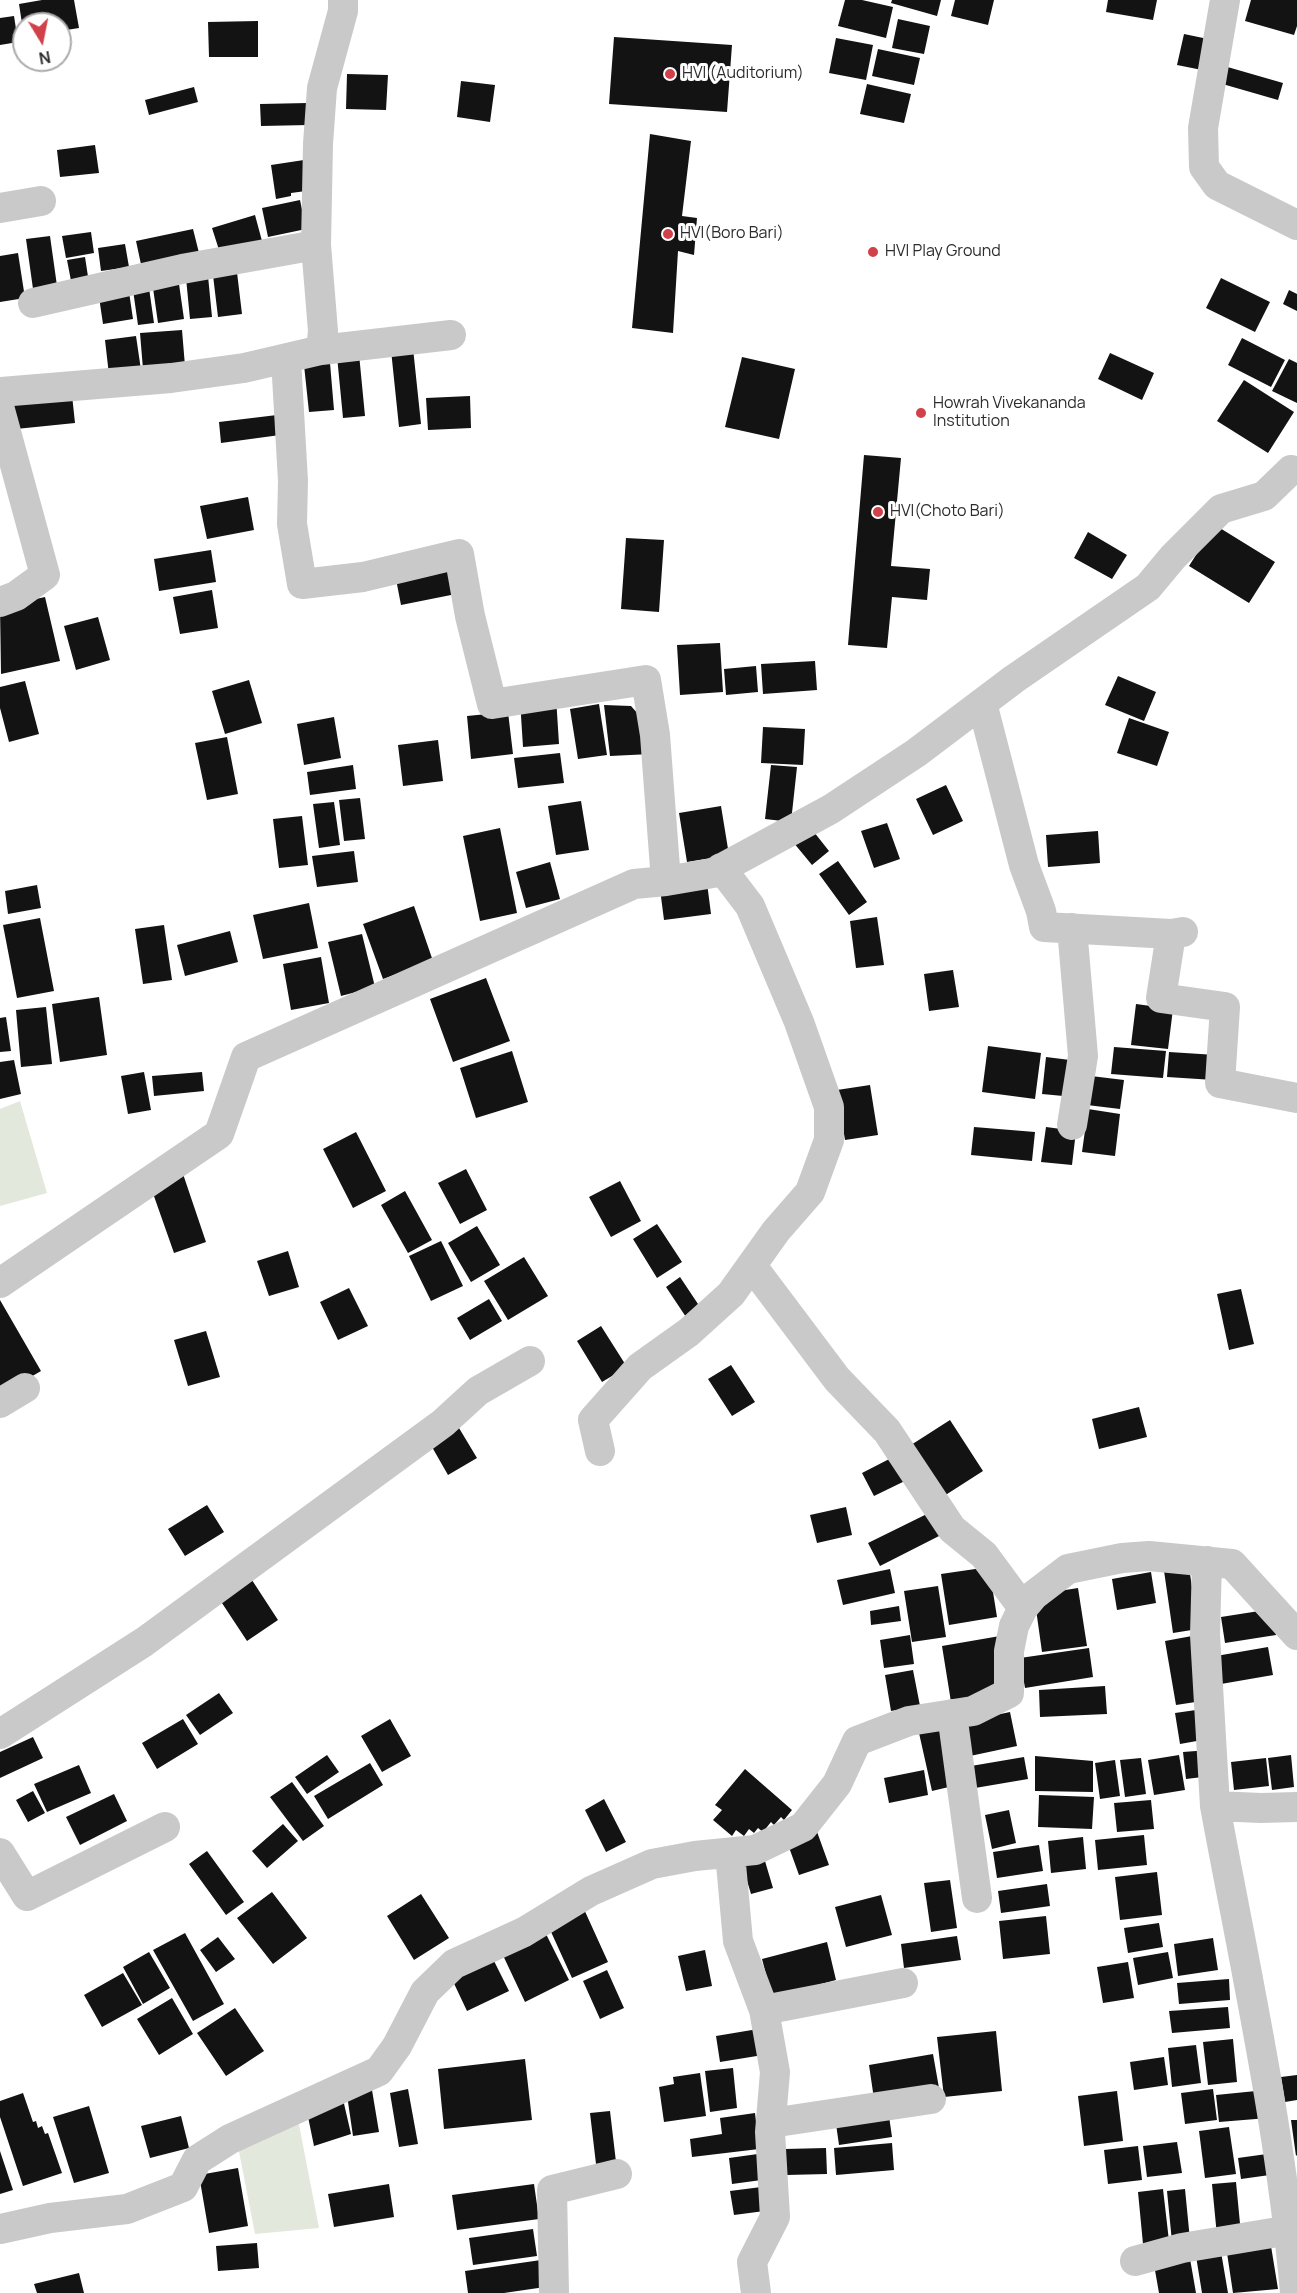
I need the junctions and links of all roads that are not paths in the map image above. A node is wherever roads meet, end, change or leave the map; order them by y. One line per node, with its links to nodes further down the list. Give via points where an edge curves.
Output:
1 (343, 0): 6 (street, via 322,88)
2 (1225, 0): 5 (street, via 1203,128 1204,167 1216,185)
3 (41, 201): 4 (street)
4 (0, 208)
5 (1297, 225)
6 (316, 245): 7 (street, via 182,269); 9 (street)
7 (33, 303)
8 (451, 335): 9 (street)
9 (321, 350): 10 (street)
10 (286, 359): 11 (street, via 171,378); 17 (street, via 292,524 302,584 363,577 459,554 492,704 646,680 655,735)
11 (0, 392)
12 (0, 410): 14 (street, via 45,575 16,596)
13 (1295, 466): 15 (street, via 1264,496 1221,509 1148,587)
14 (0, 602)
15 (982, 703): 16 (street, via 916,753 831,809); 18 (street, via 1044,927)
16 (721, 868): 17 (street); 21 (street, via 750,906 799,1022 829,1107 829,1140 810,1192)
17 (666, 881): 22 (street, via 634,884 246,1057 219,1134)
18 (1072, 928): 19 (street, via 1177,933 1161,998 1225,1007 1220,1083); 20 (street, via 1083,1056)
19 (1297, 1098)
20 (1072, 1125)
21 (752, 1266): 26 (street, via 731,1294 689,1332 640,1367 593,1420); 28 (street, via 837,1379 886,1431 952,1528 984,1555)
22 (0, 1283)
23 (530, 1361): 31 (street, via 478,1390 444,1423 144,1642)
24 (25, 1388): 25 (street)
25 (0, 1403)
26 (600, 1451)
27 (1207, 1562): 28 (street, via 1149,1556 1068,1569); 29 (street, via 1232,1564); 32 (street, via 1205,1635)
28 (1023, 1608): 30 (street, via 1014,1626 1009,1652 1009,1693 972,1711)
29 (1297, 1635)
30 (952, 1714): 36 (street, via 909,1721 857,1741 837,1784 803,1827 755,1850); 37 (street)
31 (0, 1734)
32 (1215, 1806): 33 (street); 41 (street)
33 (1297, 1807)
34 (165, 1827): 35 (street, via 27,1896)
35 (0, 1853)
36 (730, 1853): 39 (street, via 738,1941); 44 (street, via 652,1864 591,1891 524,1932 454,1964 424,1992 397,2046 379,2071 230,2139 197,2160 183,2187 127,2209 50,2218)
37 (977, 1898)
38 (903, 1983): 39 (street)
39 (764, 2010): 42 (street, via 776,2073)
40 (930, 2099): 42 (street)
41 (1286, 2120): 45 (street)
42 (771, 2122): 48 (street, via 775,2217 752,2262)
43 (616, 2174): 47 (street, via 552,2190)
44 (0, 2229)
45 (1290, 2230): 46 (street, via 1182,2248); 49 (street)
46 (1135, 2261)
47 (554, 2293)
48 (756, 2293)
49 (1295, 2293)

